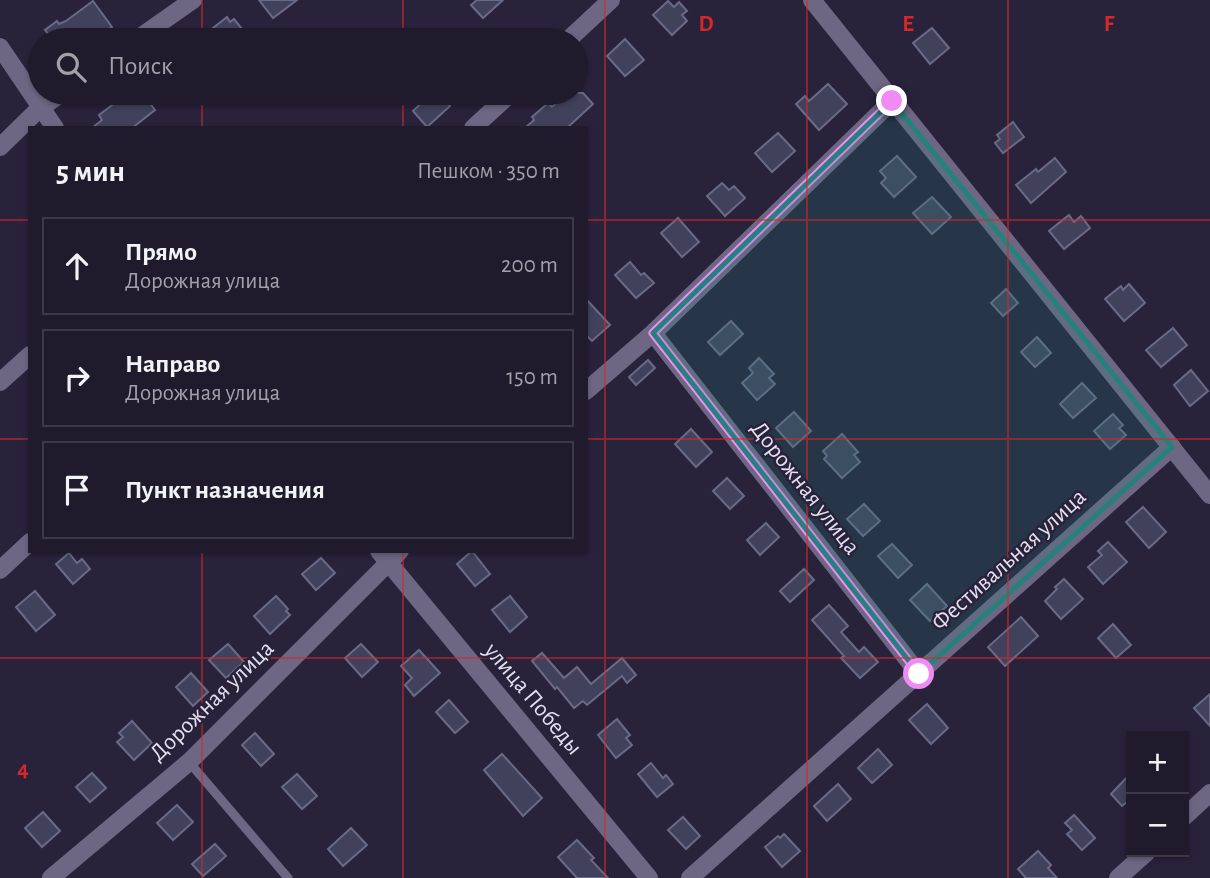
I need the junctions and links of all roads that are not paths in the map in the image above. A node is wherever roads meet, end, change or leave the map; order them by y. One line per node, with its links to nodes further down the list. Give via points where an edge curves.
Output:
1 (193, 0): 4 (street)
2 (611, 0): 5 (street)
3 (811, 0): 8 (street)
4 (153, 28)
5 (581, 28)
6 (0, 47): 7 (street)
7 (28, 90)
8 (892, 101): 16 (street); 20 (street)
9 (38, 105): 12 (street)
10 (44, 105): 12 (street)
11 (498, 105): 14 (street)
12 (40, 108): 13 (street); 15 (street)
13 (54, 126)
14 (475, 126)
15 (0, 147)
16 (653, 333): 19 (street); 25 (street, Дорожная улица)
17 (28, 357): 18 (street)
18 (0, 382)
19 (588, 389)
20 (1172, 447): 21 (street); 25 (street, Фестивальная улица)
21 (1210, 495)
22 (28, 544): 24 (street)
23 (389, 555): 26 (street, Дорожная улица); 32 (street, улица Победы)
24 (0, 570)
25 (919, 674): 33 (street, Фестивальная улица)
26 (189, 762): 30 (street, Дорожная улица); 31 (lane)
27 (1210, 793): 28 (street)
28 (1189, 812)
29 (1141, 857): 34 (street)
30 (51, 878)
31 (288, 878)
32 (649, 878)
33 (690, 878)
34 (1118, 878)

